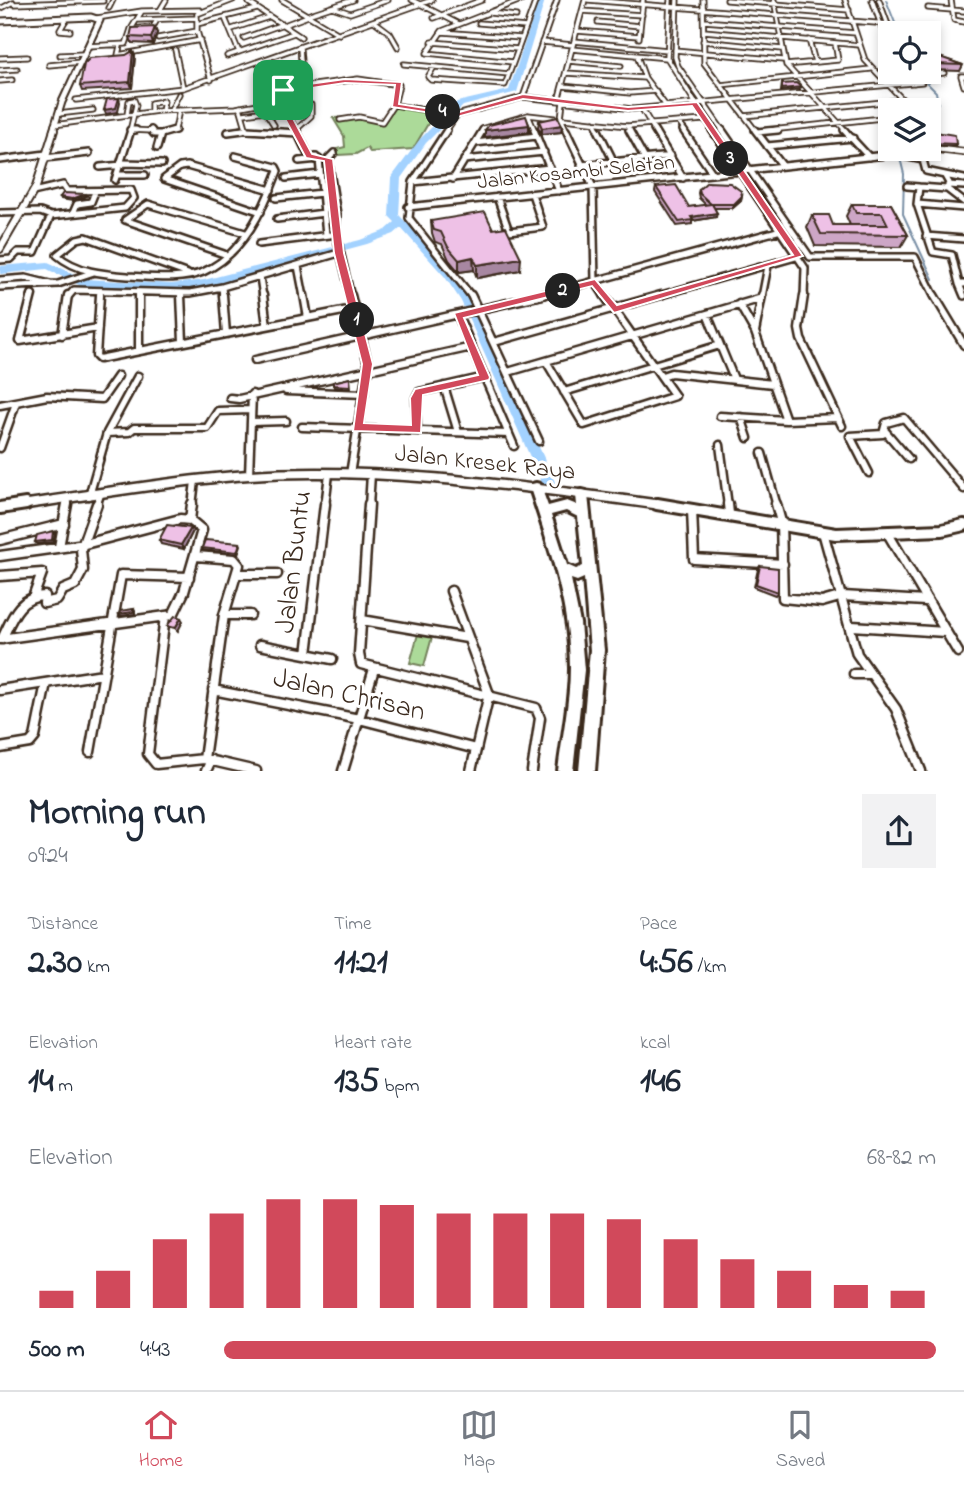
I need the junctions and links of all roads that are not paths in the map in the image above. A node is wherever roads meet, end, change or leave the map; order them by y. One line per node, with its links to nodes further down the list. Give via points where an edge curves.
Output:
1 (113, 0): 33 (street)
2 (166, 0): 38 (street)
3 (233, 0): 39 (street)
4 (282, 0): 48 (street)
5 (353, 0): 31 (street)
6 (388, 0): 24 (street)
7 (412, 0): 28 (street)
8 (432, 0): 28 (street)
9 (482, 0): 53 (street)
10 (521, 0): 29 (street)
11 (536, 0): 75 (street)
12 (557, 0): 99 (street)
13 (587, 0): 25 (street); 40 (street)
14 (670, 0): 30 (street)
15 (677, 0): 32 (street)
16 (703, 0): 37 (street)
17 (727, 0): 27 (street)
18 (845, 0): 41 (street)
19 (872, 0): 66 (street)
20 (879, 0): 67 (street)
21 (943, 0): 22 (street)
22 (951, 0): 45 (street)
23 (103, 1): 35 (street, via 14,3); 36 (street)
24 (380, 1): 31 (street, via 349,13)
25 (624, 1): 26 (street)
26 (643, 2): 30 (street); 50 (street)
27 (775, 2): 41 (street); 51 (street)
28 (420, 4): 53 (street); 63 (street)
29 (511, 4): 46 (street); 49 (street)
30 (670, 6): 32 (street); 112 (street)
31 (332, 7): 48 (street)
32 (677, 7): 37 (street); 113 (street)
33 (108, 8)
34 (928, 8): 45 (street)
35 (0, 9)
36 (99, 9)
37 (704, 9): 51 (street); 64 (street)
38 (160, 10): 39 (street); 42 (street)
39 (202, 10): 62 (street)
40 (582, 10): 44 (street); 81 (street)
41 (849, 10): 65 (street)
42 (142, 11): 52 (street); 59 (street)
43 (964, 11): 45 (street)
44 (600, 12): 50 (street); 68 (street)
45 (954, 13): 47 (street); 69 (street, via 955,20)
46 (485, 14): 49 (street); 70 (street); 72 (street)
47 (945, 14)
48 (307, 15): 71 (street); 87 (street)
49 (507, 15): 54 (street)
50 (642, 15): 74 (street)
51 (777, 15): 65 (street); 76 (street)
52 (125, 16): 57 (street); 59 (street, via 122,20)
53 (438, 16): 72 (street)
54 (516, 16)
55 (269, 17): 58 (street, via 253,6); 71 (street); 78 (street)
56 (67, 18): 57 (street); 61 (street); 80 (street, via 60,31)
57 (97, 18): 103 (street, via 100,23)
58 (225, 18): 62 (street); 78 (street)
59 (137, 20): 60 (street); 77 (street)
60 (157, 20): 62 (street); 77 (street, via 153,27)
61 (0, 21)
62 (196, 21): 79 (street)
63 (374, 21): 87 (street); 107 (street, via 390,33)
64 (704, 21): 76 (street); 82 (street)
65 (853, 21): 73 (street); 86 (street)
66 (880, 21)
67 (887, 21)
68 (598, 22): 74 (street); 84 (street)
69 (964, 22)
70 (480, 23): 75 (street); 88 (street)
71 (283, 24): 85 (street); 93 (street)
72 (458, 24): 83 (street)
73 (878, 24)
74 (640, 26): 89 (street)
75 (526, 27): 94 (street)
76 (779, 27): 86 (street); 91 (street)
77 (131, 29): 103 (street, via 124,44)
78 (232, 29): 93 (street); 114 (street)
79 (197, 30): 92 (street); 95 (street)
80 (70, 31)
81 (578, 31): 84 (street); 101 (street)
82 (704, 31): 91 (street); 97 (street)
83 (440, 32): 88 (street); 98 (street)
84 (596, 32): 89 (street)
85 (295, 33): 90 (street); 105 (street)
86 (856, 33): 102 (street)
87 (339, 34): 106 (street)
88 (475, 34): 94 (street)
89 (639, 36): 108 (street)
90 (301, 37)
91 (780, 37): 96 (street); 110 (street)
92 (158, 38)
93 (244, 38): 105 (street)
94 (522, 38): 109 (street)
95 (201, 40): 104 (street, via 120,56); 132 (street)
96 (809, 40): 100 (street); 128 (street)
97 (703, 41): 110 (street); 117 (street)
98 (432, 42): 109 (street); 126 (street, via 427,53)
99 (542, 42): 101 (street); 162 (street)
100 (835, 43): 102 (street); 128 (street, via 839,59)
101 (573, 45): 108 (street); 116 (street); 124 (street)
102 (859, 45): 135 (street)
103 (88, 46): 115 (street)
104 (120, 46)
105 (256, 47): 114 (street)
106 (300, 47): 141 (street); 158 (street, via 302,76 273,82 275,90)
107 (398, 47)
108 (638, 47): 112 (street)
109 (518, 49): 126 (street)
110 (782, 49): 127 (street)
111 (175, 50): 156 (street)
112 (668, 50): 123 (street)
113 (675, 51): 117 (street); 169 (street)
114 (239, 52): 119 (street)
115 (84, 54): 118 (street); 125 (street)
116 (623, 54): 120 (street); 131 (street)
117 (702, 54): 127 (street); 154 (street)
118 (60, 55)
119 (227, 56)
120 (637, 56): 123 (street); 147 (street)
121 (27, 57): 122 (street)
122 (0, 58)
123 (667, 58): 169 (street)
124 (569, 61): 131 (street); 138 (street)
125 (80, 62): 130 (street); 180 (street)
126 (513, 62): 142 (street)
127 (784, 62): 128 (street); 145 (street)
128 (815, 62)
129 (404, 64): 133 (street)
130 (49, 65)
131 (621, 66): 146 (street)
132 (209, 67): 141 (street); 149 (street)
133 (434, 67): 142 (street); 142 (street, via 428,77 431,80 503,87)
134 (17, 69): 136 (street)
135 (871, 69): 143 (street); 145 (street)
136 (0, 70)
137 (331, 73): 151 (street)
138 (566, 73): 146 (street); 155 (street)
139 (941, 73): 140 (street)
140 (944, 73)
141 (223, 75): 149 (street)
142 (509, 75)
143 (878, 75)
144 (964, 76): 153 (street)
145 (796, 77): 154 (street); 160 (street)
146 (619, 78): 147 (street)
147 (645, 78): 159 (street)
148 (12, 80): 150 (street)
149 (211, 80): 156 (street)
150 (0, 81)
151 (333, 82): 157 (street); 170 (street, via 397,83)
152 (888, 84): 160 (street); 163 (street)
153 (963, 84)
154 (720, 85): 166 (street)
155 (563, 86): 159 (street); 167 (street)
156 (183, 88): 164 (street)
157 (295, 88): 158 (street); 200 (street, via 296,106 311,105 312,111)
158 (283, 90): 165 (street)
159 (656, 91): 171 (street)
160 (811, 92): 166 (street); 173 (street)
161 (179, 94): 176 (street)
162 (523, 97): 167 (street); 184 (street)
163 (901, 98)
164 (76, 100)
165 (279, 100): 172 (street); 200 (street)
166 (731, 100): 169 (street); 186 (street)
167 (560, 102): 174 (street); 187 (street)
168 (878, 102): 173 (street)
169 (698, 103): 171 (street); 190 (street); 234 (street)
170 (394, 104): 184 (street); 189 (street, via 382,122 359,117)
171 (666, 106): 174 (street)
172 (240, 107): 177 (street); 182 (street)
173 (825, 107): 186 (street); 192 (street)
174 (642, 108): 196 (street)
175 (93, 110): 180 (street)
176 (171, 110): 177 (street); 178 (street)
177 (179, 110): 203 (street, via 175,130)
178 (162, 111): 179 (street); 179 (street, via 163,101 151,103)
179 (151, 112): 181 (street)
180 (58, 114): 194 (street)
181 (134, 114): 183 (street); 183 (street, via 136,100 129,101); 199 (street)
182 (244, 114): 195 (street, via 265,111); 198 (street)
183 (127, 115): 194 (street)
184 (456, 115): 243 (street)
185 (528, 115): 187 (street); 204 (street); 206 (street, via 486,126)
186 (744, 116): 202 (street)
187 (561, 118): 191 (street); 230 (street)
188 (878, 118): 192 (street)
189 (340, 120)
190 (705, 120): 193 (street); 234 (street)
191 (594, 122): 197 (street); 227 (street)
192 (839, 122): 202 (street); 205 (street)
193 (679, 123): 196 (street); 236 (street)
194 (54, 125): 217 (street)
195 (274, 125)
196 (652, 125): 197 (street); 219 (street)
197 (627, 126): 222 (street)
198 (247, 129): 200 (street, via 286,135); 201 (street)
199 (130, 130): 203 (street, via 150,129); 228 (street)
200 (297, 131): 221 (street, via 309,156)
201 (228, 132)
202 (757, 132): 207 (street)
203 (161, 134): 209 (street)
204 (537, 136): 206 (street); 211 (street)
205 (853, 138): 207 (street); 220 (street)
206 (475, 143): 224 (street)
207 (767, 146): 231 (street)
208 (78, 147): 215 (street)
209 (157, 148)
210 (941, 149): 212 (street)
211 (544, 152): 224 (street); 233 (street)
212 (964, 152)
213 (89, 153): 215 (street)
214 (334, 153): 221 (street)
215 (75, 155): 217 (street)
216 (878, 155): 220 (street, Jalan Kosambi Selatan)
217 (46, 156): 223 (street); 251 (street)
218 (235, 156): 249 (street, via 276,167)
219 (671, 156): 222 (street); 240 (street)
220 (869, 156): 231 (street, Jalan Kosambi Selatan)
221 (328, 159): 271 (street)
222 (645, 159): 227 (street)
223 (0, 160)
224 (464, 160): 241 (street)
225 (299, 161): 235 (street, via 318,159)
226 (923, 161): 238 (street, via 925,171)
227 (614, 162): 230 (street)
228 (123, 164): 229 (street); 232 (street); 237 (street, via 116,178)
229 (162, 164)
230 (581, 165): 246 (street)
231 (782, 165): 234 (street, Jalan Kosambi Selatan)
232 (100, 167)
233 (550, 168): 241 (street); 250 (street)
234 (742, 169): 236 (street, Jalan Kosambi Selatan); 267 (street); 315 (street, via 810,257 915,257)
235 (320, 174): 239 (street); 253 (street)
236 (713, 174): 240 (street, Jalan Kosambi Selatan)
237 (145, 175)
238 (945, 176): 242 (street); 248 (street)
239 (286, 178)
240 (683, 178): 246 (street, Jalan Kosambi Selatan)
241 (453, 179): 243 (street)
242 (964, 179)
243 (414, 182): 259 (street)
244 (907, 186): 247 (street)
245 (964, 186): 248 (street)
246 (593, 187): 250 (street, Jalan Kosambi Selatan); 288 (street)
247 (919, 187): 248 (street); 257 (street)
248 (948, 187): 258 (street)
249 (271, 190): 260 (street); 260 (street, via 187,166 164,180)
250 (559, 191): 254 (street, Jalan Kosambi Selatan)
251 (33, 192): 252 (street, via 63,185 66,191); 261 (street)
252 (94, 192): 262 (street, via 91,202 76,204); 262 (street, via 128,189 134,198 125,208)
253 (322, 193): 256 (street); 263 (street)
254 (532, 194): 255 (street, Jalan Kosambi Selatan); 255 (street, via 544,227 509,231)
255 (497, 197): 259 (street, Jalan Kosambi Selatan)
256 (276, 198)
257 (917, 204): 258 (street); 273 (street)
258 (964, 204)
259 (408, 207): 301 (street, via 409,218 469,290)
260 (261, 212): 270 (street)
261 (20, 213): 264 (street); 265 (street); 268 (street)
262 (73, 213): 265 (street)
263 (324, 213): 266 (street); 272 (street)
264 (0, 214)
265 (51, 216): 280 (street, via 35,252 18,252 11,259)
266 (277, 219)
267 (781, 230): 279 (street); 288 (street)
268 (9, 231): 269 (street); 276 (street)
269 (0, 232)
270 (245, 233): 278 (street); 278 (street, via 145,204 125,221)
271 (336, 234): 272 (street); 277 (street)
272 (326, 235): 275 (street)
273 (926, 236): 274 (street); 289 (street, via 933,253 951,255)
274 (964, 239)
275 (259, 244)
276 (0, 249)
277 (339, 249): 281 (street); 299 (street)
278 (224, 254): 284 (street, via 208,269)
279 (799, 256): 282 (street); 340 (street, via 807,275 799,329)
280 (0, 260)
281 (298, 266): 285 (street); 304 (street)
282 (768, 266): 297 (street); 300 (street)
283 (94, 272): 284 (street); 284 (street, via 57,255 84,237); 287 (street, via 52,284)
284 (188, 274)
285 (260, 277): 291 (street); 305 (street)
286 (0, 280): 287 (street)
287 (17, 281): 290 (street)
288 (595, 282): 300 (street); 301 (street)
289 (962, 284): 296 (street)
290 (0, 287)
291 (222, 288): 295 (street); 308 (street)
292 (100, 291): 293 (street); 306 (street); 309 (street, via 69,292)
293 (139, 293): 295 (street); 317 (street)
294 (32, 294): 309 (street, via 20,341)
295 (181, 294): 312 (street)
296 (964, 296)
297 (759, 299): 298 (street); 307 (street)
298 (739, 303): 302 (street); 307 (street)
299 (354, 309): 304 (street); 311 (street)
300 (614, 310): 310 (street); 313 (street)
301 (479, 311): 303 (street); 313 (street)
302 (708, 314): 310 (street); 314 (street)
303 (460, 315): 311 (street); 316 (street)
304 (308, 318): 305 (street)
305 (267, 326): 308 (street)
306 (98, 328): 309 (street); 317 (street, via 97,358)
307 (755, 332): 328 (street)
308 (226, 334): 312 (street)
309 (62, 335)
310 (633, 336): 319 (street); 320 (street)
311 (361, 337): 318 (street); 321 (street)
312 (183, 342): 317 (street)
313 (494, 342): 322 (street)
314 (720, 345): 320 (street); 327 (street)
315 (964, 345)
316 (472, 347): 321 (street); 326 (street)
317 (139, 351)
318 (255, 359)
319 (546, 361): 322 (street); 331 (street)
320 (654, 364): 325 (street); 331 (street)
321 (368, 369): 330 (street); 333 (street)
322 (508, 372): 353 (street)
323 (118, 376): 335 (street, via 103,399 47,396)
324 (138, 376): 350 (street)
325 (662, 376): 327 (street); 331 (street, via 675,396 584,425)
326 (485, 377): 329 (street); 351 (street)
327 (734, 379): 328 (street)
328 (773, 384): 341 (street)
329 (444, 386): 347 (street, via 416,395); 348 (street)
330 (280, 390): 332 (street); 333 (street)
331 (564, 392)
332 (251, 394): 334 (street); 337 (street)
333 (364, 394): 346 (street)
334 (230, 398)
335 (16, 404): 336 (street); 356 (street)
336 (0, 405)
337 (251, 410): 343 (street); 350 (street, via 218,411 207,428 134,428)
338 (720, 416): 339 (street)
339 (741, 417): 341 (street); 352 (street)
340 (835, 418): 341 (street); 344 (street)
341 (786, 420)
342 (286, 421): 343 (street)
343 (251, 422): 363 (street)
344 (842, 426)
345 (302, 427): 346 (street)
346 (358, 428): 347 (street); 361 (street)
347 (417, 430): 348 (street)
348 (458, 432): 351 (street)
349 (886, 432): 358 (street); 359 (street, via 849,436); 366 (street, via 887,423 905,418)
350 (107, 433): 369 (street)
351 (509, 434): 355 (street)
352 (748, 438)
353 (539, 441)
354 (720, 445): 375 (street)
355 (514, 446)
356 (0, 449)
357 (762, 453): 377 (street)
358 (909, 459)
359 (869, 473)
360 (329, 474): 361 (street, Jalan Kresek Raya); 363 (street, Jalan Kresek Raya); 409 (street, Jalan Buntu)
361 (350, 474): 362 (street, Jalan Kresek Raya)
362 (372, 474): 365 (street, Jalan Kresek Raya); 401 (street)
363 (249, 475): 364 (street, Jalan Kresek Raya)
364 (195, 481): 367 (street, Jalan Kresek Raya); 376 (street)
365 (536, 488): 368 (street, Jalan Kresek Raya); 373 (main road)
366 (964, 489)
367 (100, 495): 369 (street, Jalan Kresek Raya); 383 (street)
368 (582, 495): 372 (street, Jalan Kresek Raya); 374 (main road)
369 (89, 496): 370 (street, Jalan Kresek Raya)
370 (68, 499): 371 (street, Jalan Kresek Raya); 378 (street)
371 (0, 508)
372 (692, 509): 375 (street, Jalan Kresek Raya); 387 (street, via 694,559)
373 (544, 512): 374 (main road, via 567,506); 389 (main road)
374 (582, 513): 388 (main road)
375 (729, 513): 377 (street, Jalan Kresek Raya)
376 (190, 520): 383 (street); 386 (street, via 202,530)
377 (781, 522): 380 (street, Jalan Kresek Raya); 387 (street)
378 (64, 524): 382 (street); 384 (street)
379 (964, 525): 381 (street, Jalan Kresek Raya)
380 (823, 532): 381 (street, Jalan Kresek Raya); 396 (street)
381 (887, 532): 397 (street)
382 (0, 540)
383 (86, 544): 384 (street); 395 (street, via 81,550 83,570 75,585 63,590 58,600 44,603 45,596)
384 (59, 547): 385 (street)
385 (0, 555)
386 (195, 556): 390 (street, via 234,559 240,567); 393 (street)
387 (783, 564): 396 (street, via 783,598 830,600)
388 (589, 569): 389 (main road, via 577,575); 430 (main road, via 597,650)
389 (563, 570): 429 (main road, via 577,668)
390 (238, 574): 391 (street); 398 (street)
391 (277, 574)
392 (0, 576): 395 (street, via 42,573)
393 (188, 577): 400 (street, via 173,615); 402 (street, via 121,575)
394 (451, 591): 405 (street)
395 (34, 595): 406 (street, via 21,602)
396 (843, 596): 397 (street); 403 (street)
397 (925, 601): 404 (street)
398 (224, 615): 399 (street); 417 (street)
399 (250, 615)
400 (165, 617): 402 (street); 423 (street, via 148,754 156,764)
401 (362, 620): 405 (street); 411 (street, via 359,659)
402 (111, 624): 406 (street); 412 (street)
403 (852, 626): 404 (street); 414 (street, via 857,654)
404 (945, 632): 408 (street)
405 (467, 638): 418 (street)
406 (1, 639)
407 (260, 645): 409 (street)
408 (958, 652)
409 (307, 654): 410 (street)
410 (332, 659)
411 (374, 669): 418 (street); 419 (street)
412 (103, 674): 415 (street); 422 (street)
413 (854, 674): 414 (street)
414 (870, 674): 431 (street, via 896,709)
415 (46, 683): 416 (street); 420 (street, via 30,743)
416 (0, 690)
417 (213, 690): 419 (street, Jalan Chrisan); 423 (street)
418 (489, 694): 421 (street); 428 (street, via 539,712)
419 (359, 719): 421 (street, Jalan Chrisan); 426 (street)
420 (0, 748)
421 (476, 749): 427 (street)
422 (90, 752)
423 (208, 759): 424 (street); 425 (street)
424 (206, 771)
425 (256, 771)
426 (343, 771)
427 (471, 771)
428 (532, 771)
429 (565, 771)
430 (587, 771)
431 (920, 771)

